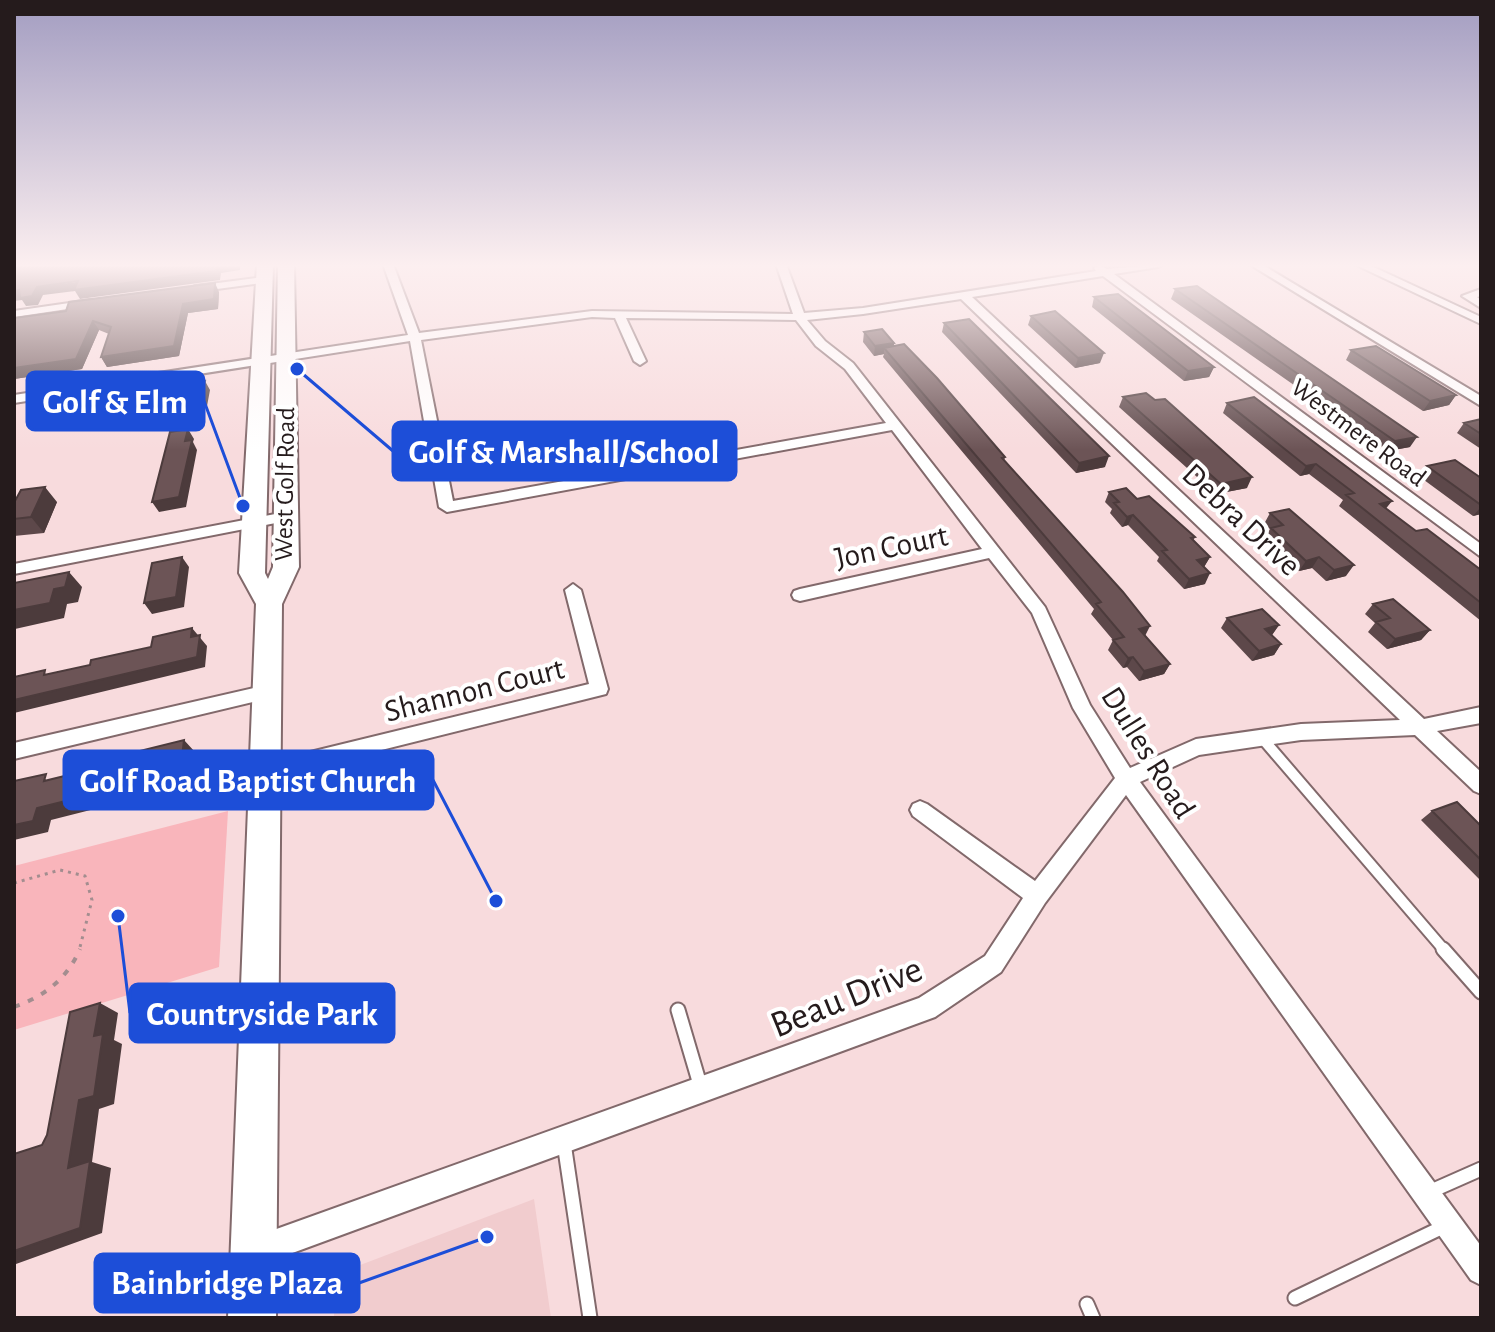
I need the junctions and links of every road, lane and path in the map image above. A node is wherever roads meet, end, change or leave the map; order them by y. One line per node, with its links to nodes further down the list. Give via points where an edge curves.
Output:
1 (263, 326): 13 (main road, West Golf Road)
2 (286, 326): 11 (main road, West Golf Road)
3 (411, 326): 10 (street)
4 (498, 326): 10 (street)
5 (624, 326): 12 (street)
6 (805, 326): 16 (street, Dulles Road, via 849,366)
7 (997, 326): 27 (street, Debra Drive)
8 (1177, 326): 20 (street, Westmere Road)
9 (1356, 326): 15 (street)
10 (415, 337): 11 (street); 16 (street, via 447,507)
11 (286, 358): 13 (street); 17 (main road, West Golf Road)
12 (640, 361)
13 (261, 362): 14 (street); 18 (main road, West Golf Road)
14 (14, 399)
15 (1481, 402)
16 (894, 426): 19 (street, Dulles Road)
17 (286, 517): 18 (street); 24 (main road, West Golf Road, via 286,567)
18 (254, 523): 21 (street); 24 (main road, West Golf Road, via 252,573)
19 (993, 552): 23 (street, Jon Court); 31 (street, Dulles Road, via 1039,611 1082,708)
20 (1481, 552)
21 (14, 569)
22 (573, 590): 30 (street, Shannon Court, via 599,689)
23 (800, 595)
24 (269, 604): 25 (main road, West Golf Road)
25 (267, 692): 29 (street); 30 (main road, West Golf Road)
26 (1481, 715): 27 (street, Beau Drive)
27 (1420, 727): 28 (street, Beau Drive); 32 (street, Debra Drive)
28 (1262, 738): 31 (street, Beau Drive, via 1196,747); 36 (lane)
29 (14, 751)
30 (265, 771): 44 (main road, West Golf Road)
31 (1126, 779): 35 (street, Beau Drive); 42 (street, Dulles Road)
32 (1481, 785)
33 (920, 810): 35 (street)
34 (14, 883): 37 (path, via 76,871 90,879 94,890 70,969 45,994)
35 (1037, 896): 39 (street, Beau Drive, via 993,964 926,1008)
36 (1481, 992)
37 (14, 1007)
38 (678, 1010): 39 (lane)
39 (702, 1091): 40 (street, Beau Drive)
40 (564, 1141): 44 (street, Beau Drive); 48 (lane)
41 (1481, 1169): 42 (lane)
42 (1426, 1194): 43 (street, Dulles Road)
43 (1448, 1224): 45 (street, Dulles Road); 46 (lane)
44 (254, 1252): 47 (main road, West Golf Road)
45 (1481, 1270)
46 (1295, 1298)
47 (252, 1318)
48 (590, 1318)

